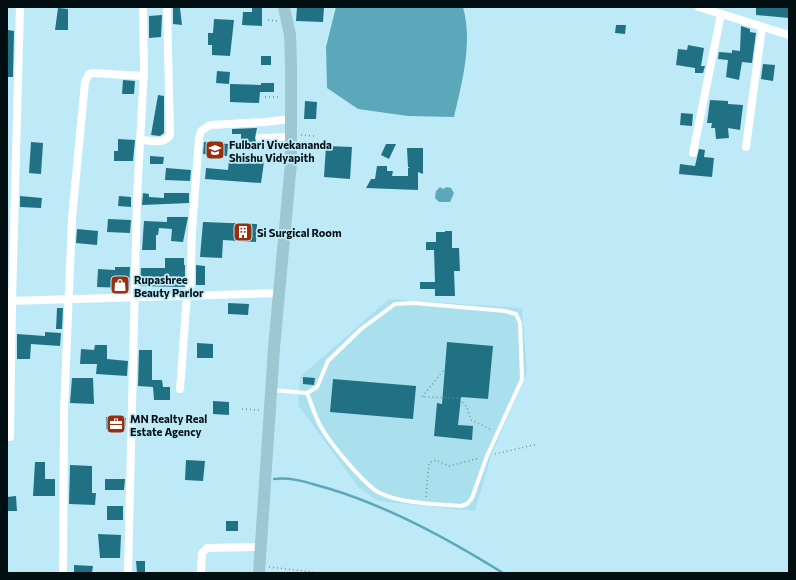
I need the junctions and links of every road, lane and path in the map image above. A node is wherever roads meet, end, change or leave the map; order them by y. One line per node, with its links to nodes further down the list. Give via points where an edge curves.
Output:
1 (20, 7): 23 (street)
2 (143, 7): 9 (street)
3 (167, 7): 16 (street, via 170,135 166,140)
4 (284, 7): 11 (main road, via 290,35)
5 (699, 7): 6 (street)
6 (721, 14): 7 (street); 18 (street)
7 (762, 27): 8 (street); 17 (street)
8 (789, 35)
9 (144, 76): 16 (street); 22 (street, via 92,73 85,82 72,218)
10 (265, 97): 11 (path)
11 (291, 97): 12 (main road)
12 (290, 119): 13 (main road); 20 (street, via 210,125 202,130 199,138)
13 (291, 136): 14 (path); 15 (street); 19 (main road, via 286,233)
14 (314, 136)
15 (260, 138)
16 (140, 140): 21 (street)
17 (746, 147)
18 (693, 153)
19 (279, 293): 20 (street); 26 (main road)
20 (189, 295): 21 (street); 25 (street)
21 (136, 297): 22 (street); 37 (street)
22 (69, 299): 23 (street); 36 (street, via 64,412)
23 (9, 301): 31 (street)
24 (443, 371): 30 (path, via 422,397 459,398 467,407 471,420)
25 (180, 389)
26 (271, 390): 27 (lane); 29 (main road)
27 (308, 393): 30 (lane, via 317,387 328,361 362,329 395,304 414,303 512,312 516,314 520,323 522,375); 33 (lane, via 326,434 366,483 387,496)
28 (242, 409): 29 (path)
29 (270, 411): 34 (main road)
30 (498, 432): 33 (lane, via 470,502 461,506)
31 (10, 437)
32 (429, 463): 33 (path)
33 (425, 503)
34 (260, 547): 35 (main road); 38 (street, via 207,548 202,553)
35 (259, 570): 39 (path)
36 (63, 573)
37 (128, 573)
38 (201, 573)
39 (322, 573)

